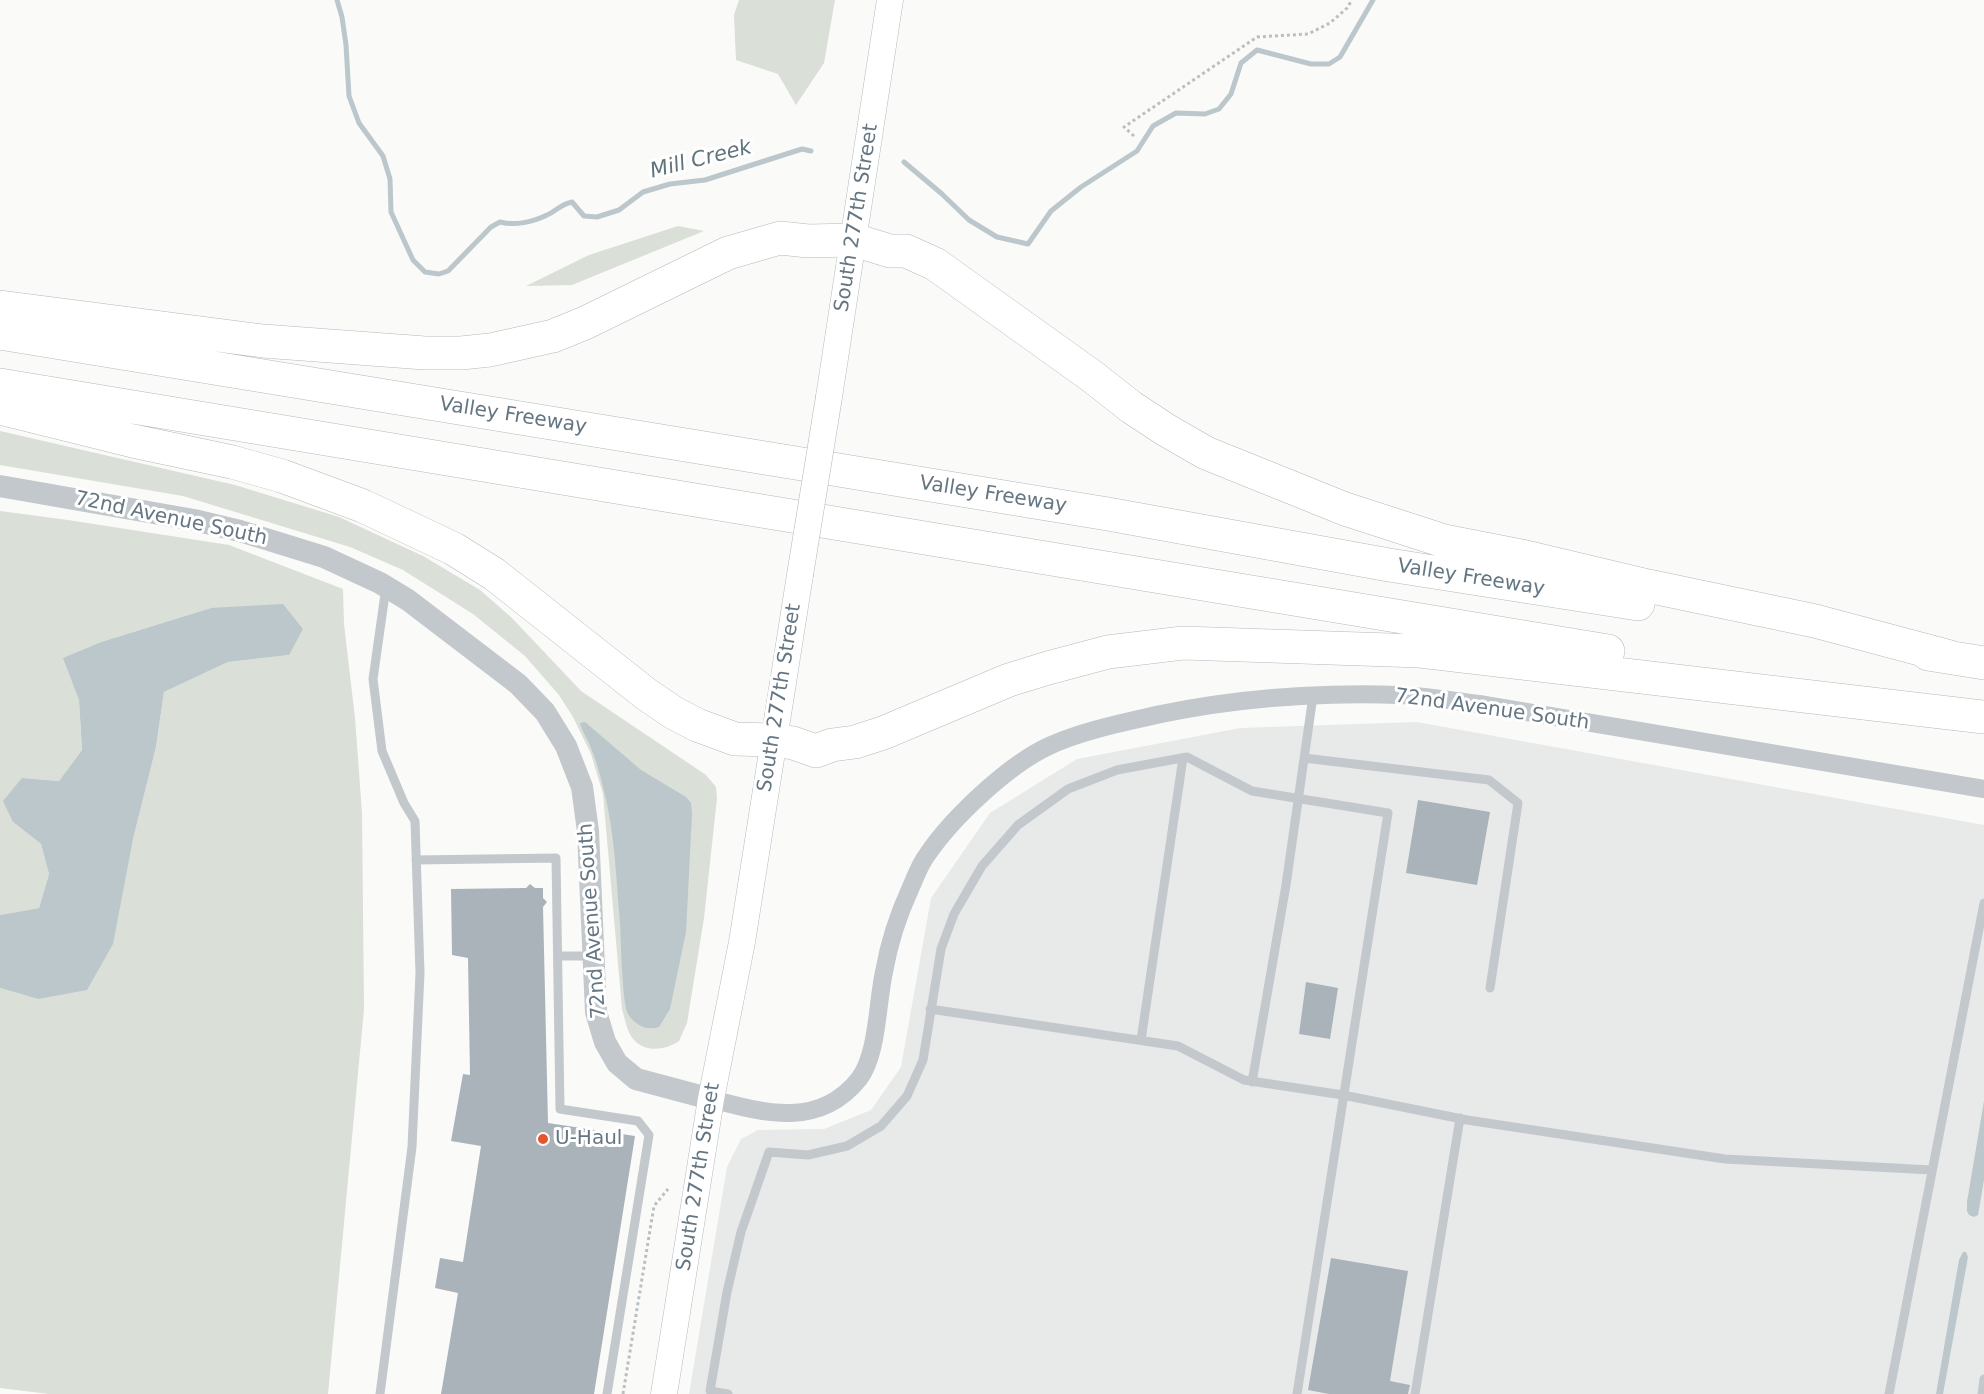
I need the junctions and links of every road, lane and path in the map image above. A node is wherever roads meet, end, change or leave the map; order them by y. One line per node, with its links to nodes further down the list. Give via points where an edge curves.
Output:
1 (890, 0): 4 (main road, South 277th Street)
2 (1352, 0): 3 (path, via 1330,23 1308,34 1257,36 1124,127)
3 (1134, 136)
4 (854, 240): 5 (highway, via 780,238 763,242 728,254 553,336 490,350 425,353 275,342); 11 (highway, via 890,251 906,251 935,264 1166,430 1206,453 1345,509 1444,541 1815,621); 15 (main road, South 277th Street, bridge)
5 (0, 307)
6 (0, 333): 11 (highway, Valley Freeway, via 1097,512 1389,565)
7 (0, 385): 14 (highway)
8 (0, 408): 15 (highway, via 232,462 363,506 454,549 494,574 674,713 735,739)
9 (0, 486): 10 (street, 72nd Avenue South, via 240,531 324,557)
10 (386, 587): 20 (lane, via 373,679 382,751 415,821); 23 (street, 72nd Avenue South, via 518,684 545,712 566,746 582,787 585,809)
11 (1950, 657): 12 (highway, Valley Freeway)
12 (1984, 663)
13 (1313, 696): 17 (lane); 18 (street, 72nd Avenue South, via 1400,695 1479,704); 29 (street, 72nd Avenue South, via 1173,711 1088,732 1049,746 1016,766 956,818 925,856 892,939 870,1053 854,1084 829,1104 801,1113 757,1110)
14 (1984, 715): 15 (highway, via 1420,651 1183,643 1108,652 1048,668 855,742 816,751)
15 (773, 740): 29 (main road, South 277th Street, via 742,942)
16 (1182, 758): 19 (lane, via 1187,757 1252,791); 25 (lane, via 1117,770 1068,789 1018,825 982,866 954,914 941,949); 26 (lane)
17 (1304, 758): 19 (lane); 24 (lane, via 1489,780 1518,803)
18 (1984, 789)
19 (1298, 799): 27 (lane); 28 (lane, via 1388,813)
20 (416, 860): 22 (lane, via 556,858); 34 (lane, via 420,973 412,1147)
21 (1984, 903): 31 (lane)
22 (558, 956): 23 (lane); 35 (lane, via 560,1109 638,1121 649,1135)
23 (594, 956): 29 (street, 72nd Avenue South, via 596,1012 605,1042 617,1063 644,1082)
24 (1490, 988)
25 (930, 1009): 26 (lane); 38 (lane, via 923,1060 907,1096 881,1126 847,1146 818,1153 769,1152 741,1232 727,1292 711,1391)
26 (1141, 1040): 27 (lane, via 1178,1046)
27 (1251, 1082): 28 (lane)
28 (1343, 1095): 30 (lane); 39 (lane)
29 (711, 1100): 37 (main road, South 277th Street)
30 (1460, 1118): 31 (lane, via 1725,1159); 40 (lane)
31 (1932, 1170): 41 (lane)
32 (668, 1190): 36 (path, via 654,1206)
33 (1984, 1379): 42 (lane)
34 (380, 1394)
35 (607, 1394)
36 (623, 1394)
37 (664, 1394)
38 (728, 1394)
39 (1297, 1394)
40 (1415, 1394)
41 (1889, 1394)
42 (1982, 1394)

